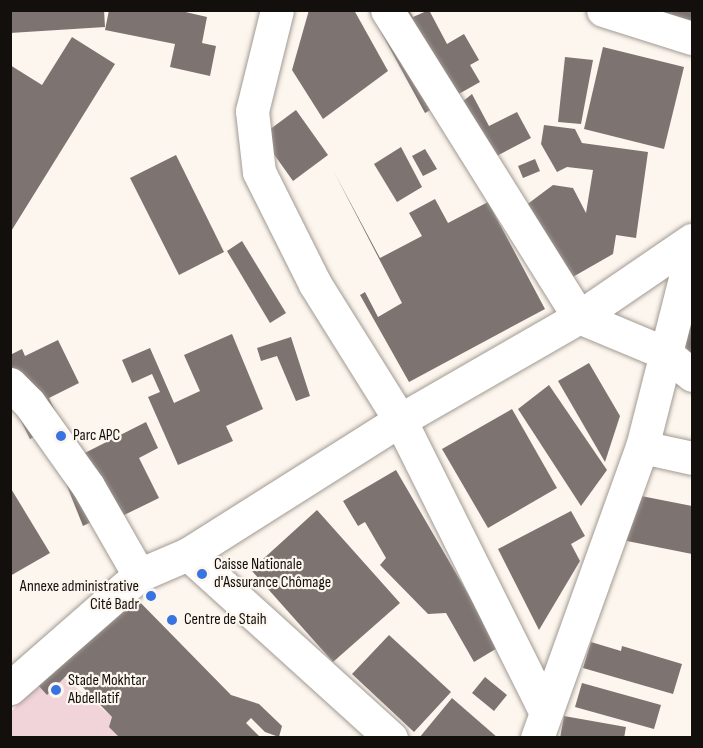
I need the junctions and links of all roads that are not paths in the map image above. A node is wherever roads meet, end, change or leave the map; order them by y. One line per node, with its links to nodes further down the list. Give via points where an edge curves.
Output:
1 (277, 10): 11 (street, via 252,111 258,172 315,284)
2 (387, 10): 7 (street)
3 (603, 10): 4 (street)
4 (693, 38)
5 (693, 240): 7 (street)
6 (693, 251): 8 (street)
7 (579, 317): 8 (street); 11 (street)
8 (665, 353): 9 (street); 12 (street)
9 (693, 375)
10 (10, 384): 15 (street, via 29,403 88,486)
11 (400, 420): 14 (street); 17 (street)
12 (642, 447): 13 (street); 17 (street)
13 (693, 458)
14 (188, 554): 15 (street); 18 (street)
15 (139, 575): 16 (street)
16 (10, 688)
17 (541, 724)
18 (391, 738)

